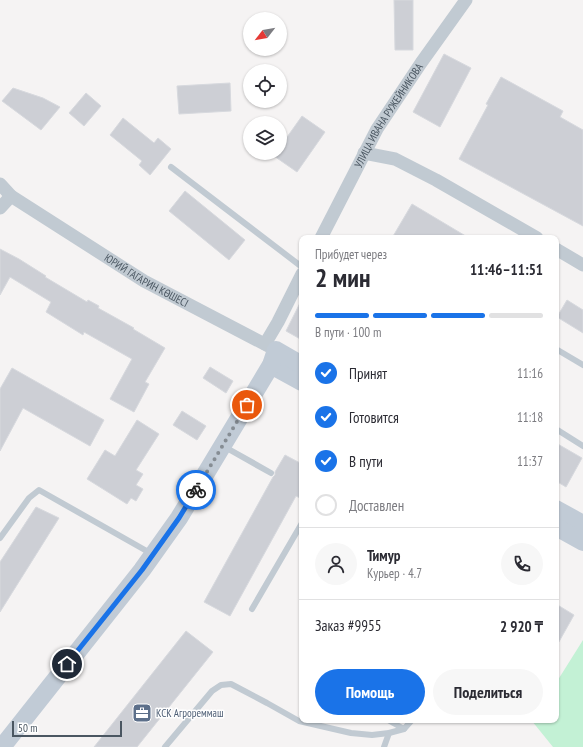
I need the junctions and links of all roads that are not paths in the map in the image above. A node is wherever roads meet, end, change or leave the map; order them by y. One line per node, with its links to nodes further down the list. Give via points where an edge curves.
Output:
1 (466, 0): 2 (street, УЛИЦА ИВАНА РУЖЕЙНИКОВА, via 376,129)
2 (364, 153): 7 (street, УЛИЦА ИВАНА РУЖЕЙНИКОВА); 8 (street, via 395,159)
3 (171, 167): 10 (lane)
4 (0, 184): 5 (street, ЮРИЙ ГАГАРИН КӨШЕСІ)
5 (11, 196): 6 (street); 14 (street, ЮРИЙ ГАГАРИН КӨШЕСІ, via 144,281)
6 (0, 208)
7 (323, 235)
8 (532, 235)
9 (559, 251): 11 (street)
10 (299, 264)
11 (583, 265)
12 (299, 280): 14 (street, via 278,322)
13 (559, 351): 16 (lane)
14 (271, 353): 15 (main road, ЮРИЙ ГАГАРИН КӨШЕСІ); 17 (main road, ЮРИЙ ГАГАРИН КӨШЕСІ); 19 (main road)
15 (299, 364)
16 (583, 364)
17 (299, 379)
18 (559, 431): 20 (lane)
19 (222, 446): 21 (lane); 28 (main road, via 179,518)
20 (583, 446)
21 (271, 473)
22 (559, 511): 23 (main road)
23 (583, 524)
24 (299, 528): 29 (lane)
25 (559, 529): 27 (main road)
26 (0, 538): 28 (lane, via 29,498 39,490)
27 (583, 542)
28 (152, 554): 36 (main road)
29 (252, 609)
30 (299, 721): 37 (lane, via 231,684 221,685)
31 (308, 723): 35 (lane, via 351,733)
32 (393, 723): 34 (lane)
33 (409, 723): 34 (lane)
34 (404, 729): 35 (lane)
35 (389, 733): 38 (lane)
36 (2, 747)
37 (165, 747)
38 (384, 747)

